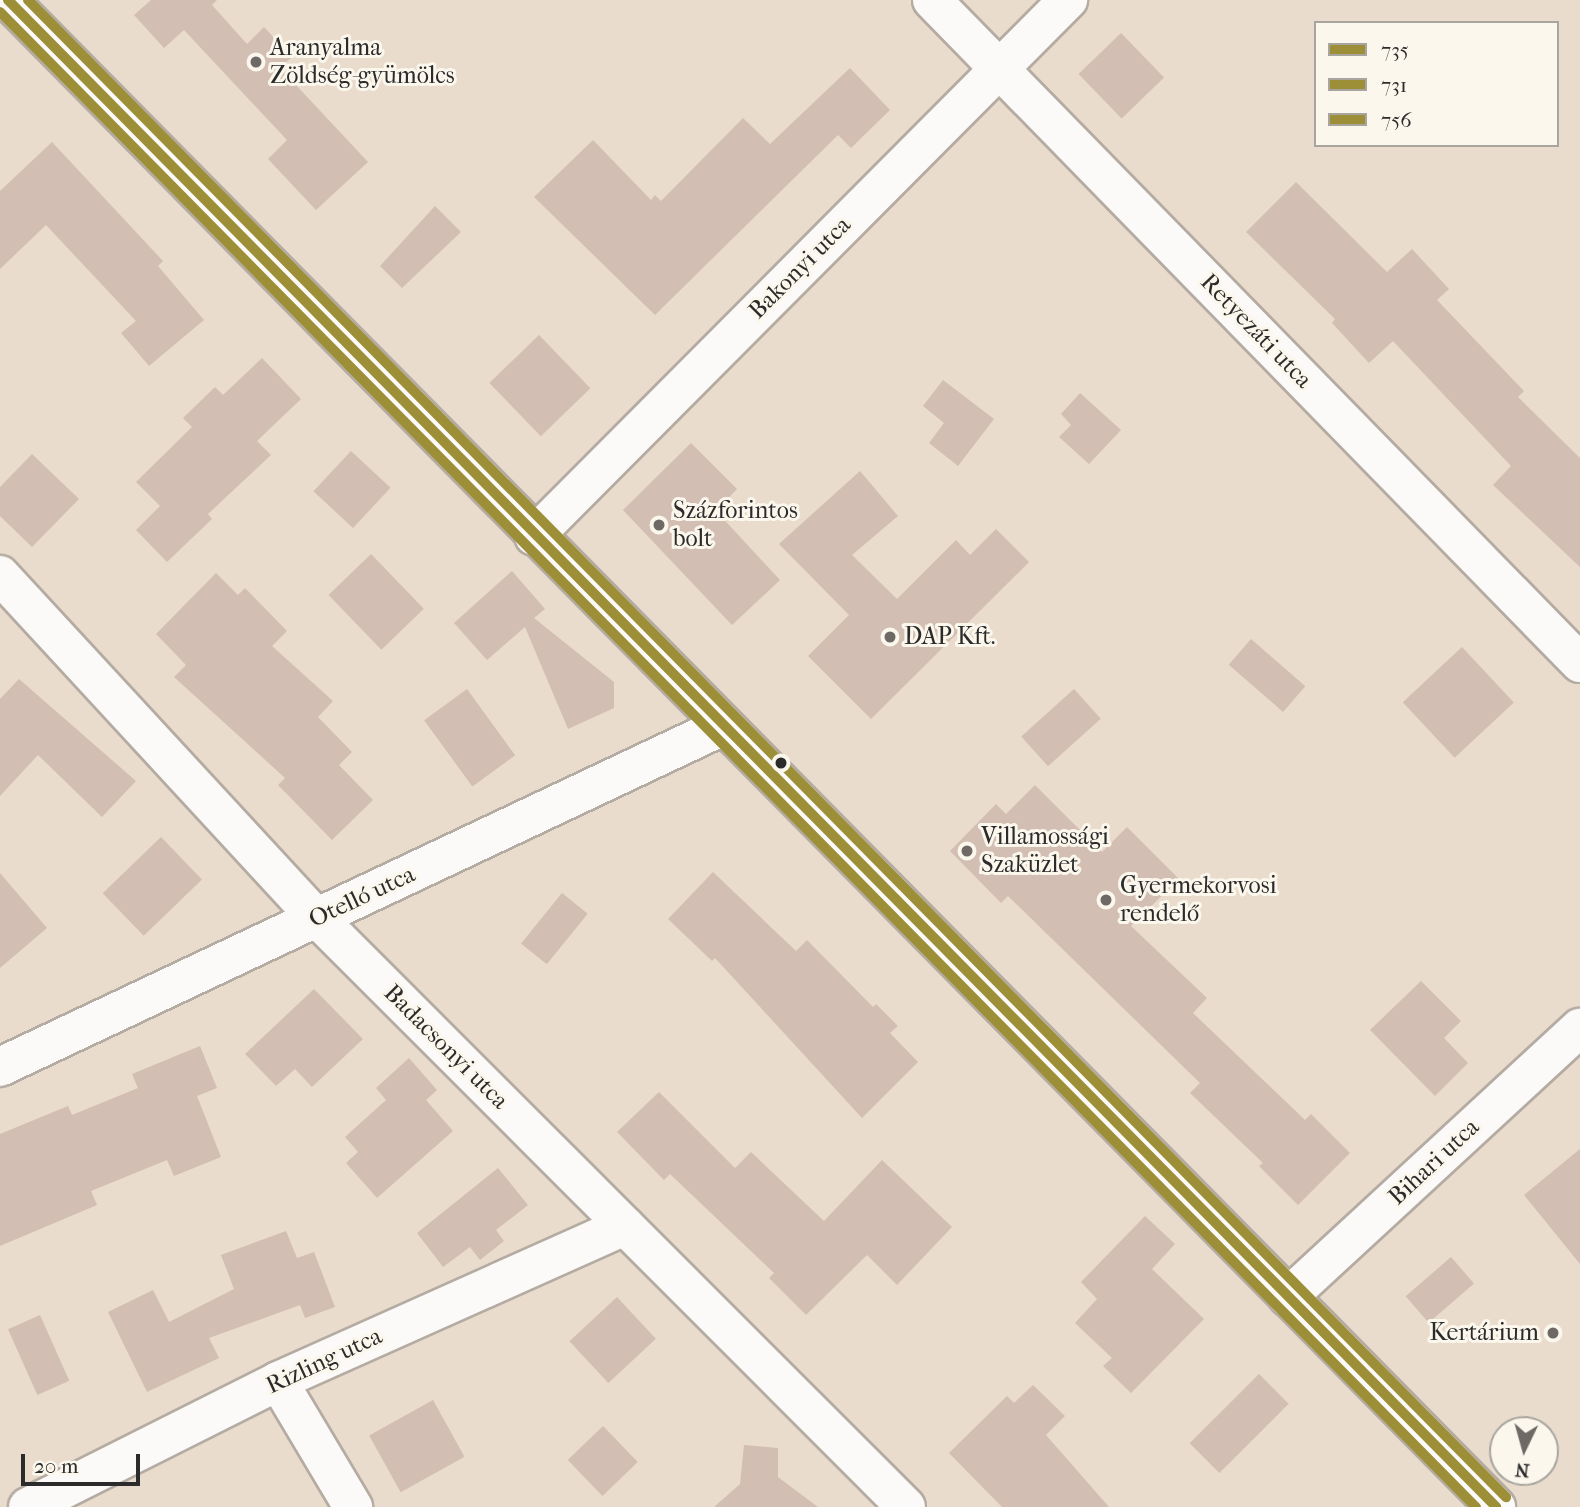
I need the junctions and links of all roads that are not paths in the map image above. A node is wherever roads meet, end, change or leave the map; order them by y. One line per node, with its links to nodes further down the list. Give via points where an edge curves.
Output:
1 (8, 0): 5 (street)
2 (932, 0): 4 (street, Retyezáti utca)
3 (1068, 0): 4 (street, Bakonyi utca)
4 (998, 68): 5 (street, Bakonyi utca); 7 (street, Retyezáti utca)
5 (534, 536): 8 (street)
6 (5, 587): 9 (street, Badacsonyi utca)
7 (1580, 663)
8 (723, 726): 9 (street, Otelló utca); 13 (street)
9 (317, 918): 11 (street, Otelló utca); 12 (street, Badacsonyi utca)
10 (1580, 1028): 13 (street, Bihari utca)
11 (0, 1067)
12 (625, 1226): 14 (street, Rizling utca); 17 (street, Badacsonyi utca)
13 (1288, 1297): 18 (street)
14 (278, 1381): 15 (street, Rizling utca); 16 (street)
15 (28, 1507)
16 (354, 1507)
17 (906, 1507)
18 (1496, 1507)

